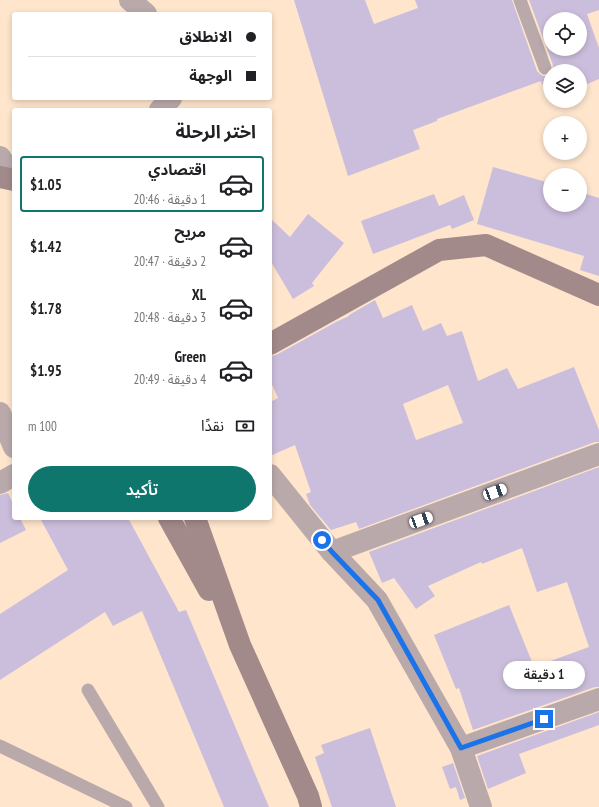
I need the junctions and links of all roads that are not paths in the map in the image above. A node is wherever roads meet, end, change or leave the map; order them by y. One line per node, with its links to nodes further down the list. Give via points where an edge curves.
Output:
1 (130, 0): 3 (street)
2 (520, 0): 4 (lane)
3 (144, 12)
4 (544, 64)
5 (169, 100): 6 (street)
6 (162, 108)
7 (0, 158): 8 (street)
8 (12, 176)
9 (0, 177): 10 (main road)
10 (12, 179)
11 (599, 295): 12 (main road, via 486,245 440,250)
12 (272, 343)
13 (0, 414): 14 (street)
14 (12, 442)
15 (599, 454): 21 (street)
16 (12, 476): 18 (street)
17 (272, 477): 21 (street)
18 (0, 483)
19 (170, 520): 22 (main road)
20 (196, 520): 22 (main road)
21 (332, 552): 26 (street, via 378,600)
22 (240, 645): 29 (main road)
23 (88, 690): 28 (lane)
24 (599, 699): 26 (street)
25 (0, 746): 27 (lane)
26 (461, 748): 30 (street)
27 (126, 807)
28 (158, 807)
29 (311, 807)
30 (481, 807)

